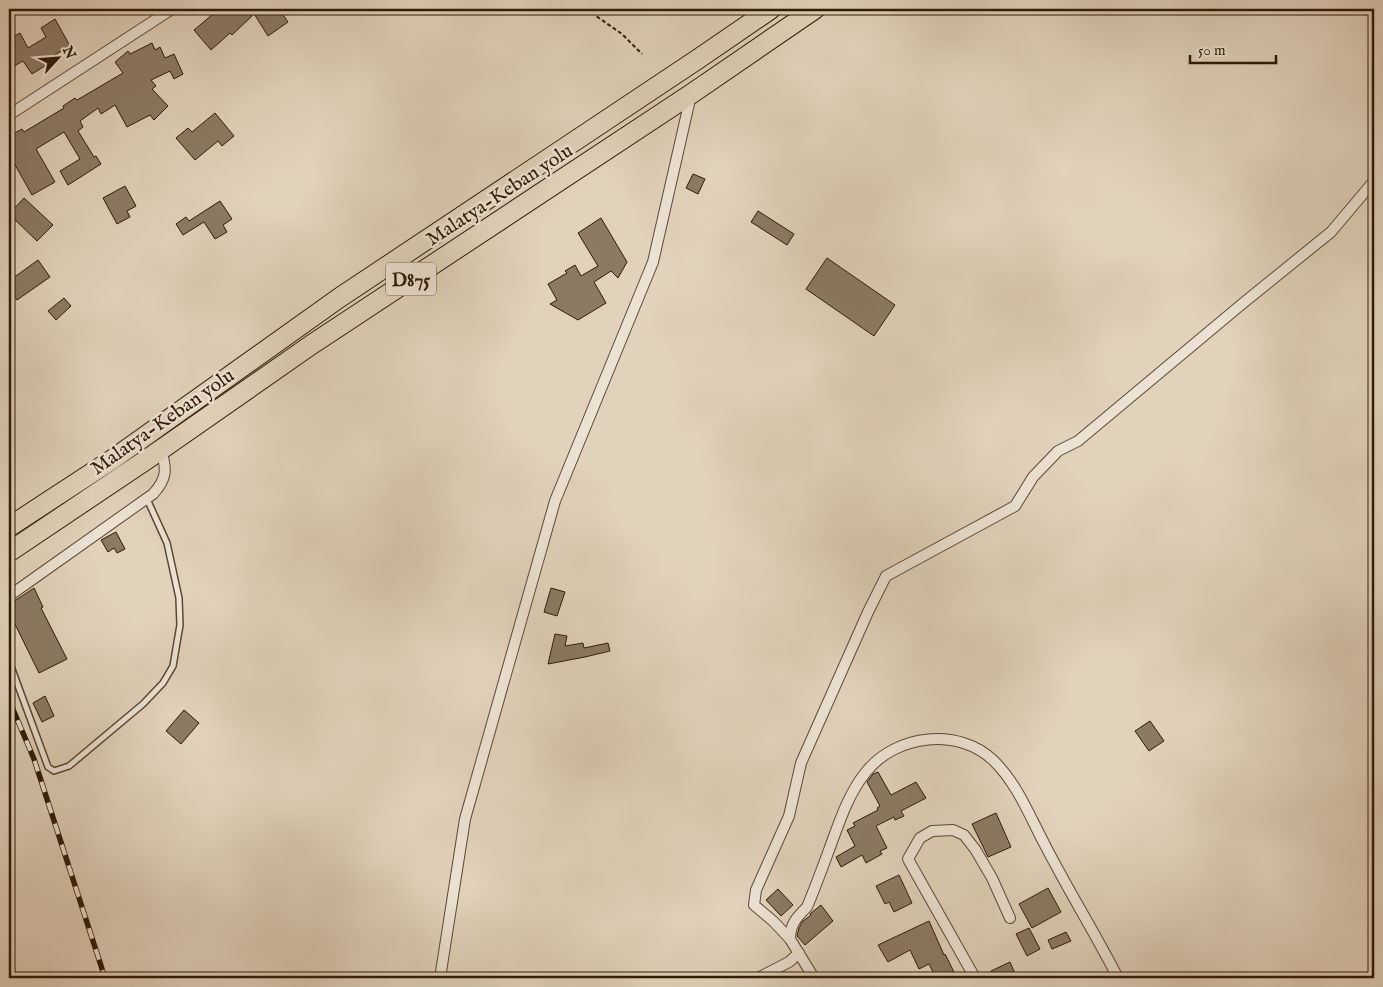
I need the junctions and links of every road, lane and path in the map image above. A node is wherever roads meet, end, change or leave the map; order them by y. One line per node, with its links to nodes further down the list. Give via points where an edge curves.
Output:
1 (172, 9): 7 (street)
2 (586, 9): 5 (path, via 622,34)
3 (771, 9): 11 (highway, Malatya-Keban yolu / D875, via 339,298 113,459)
4 (815, 9): 6 (highway, Malatya-Keban yolu / D875)
5 (642, 54)
6 (691, 94): 9 (highway, Malatya-Keban yolu / D875, via 311,346); 18 (street, via 653,262 555,501 465,818)
7 (9, 115)
8 (1374, 181): 16 (street, via 1331,232 1078,441 1058,451 1033,477 1016,506 886,576 801,763 789,816 756,890 754,905)
9 (161, 450): 10 (street, via 165,475 161,486); 12 (highway, Malatya-Keban yolu / D875)
10 (147, 499): 13 (street); 14 (lane, via 167,543 179,598 178,645 174,666 163,683 69,766 54,771 48,767)
11 (9, 527)
12 (9, 552)
13 (9, 596)
14 (9, 661)
15 (1010, 918): 21 (street, via 976,848 964,835 953,830 932,831 920,838 908,859)
16 (790, 939): 17 (street); 22 (street, via 790,929 807,907 845,807 866,772 876,761 905,744 945,740 983,752 1008,777)
17 (799, 953): 19 (street, via 790,962); 20 (street)
18 (440, 978)
19 (758, 978)
20 (814, 978)
21 (975, 978)
22 (1118, 978)

